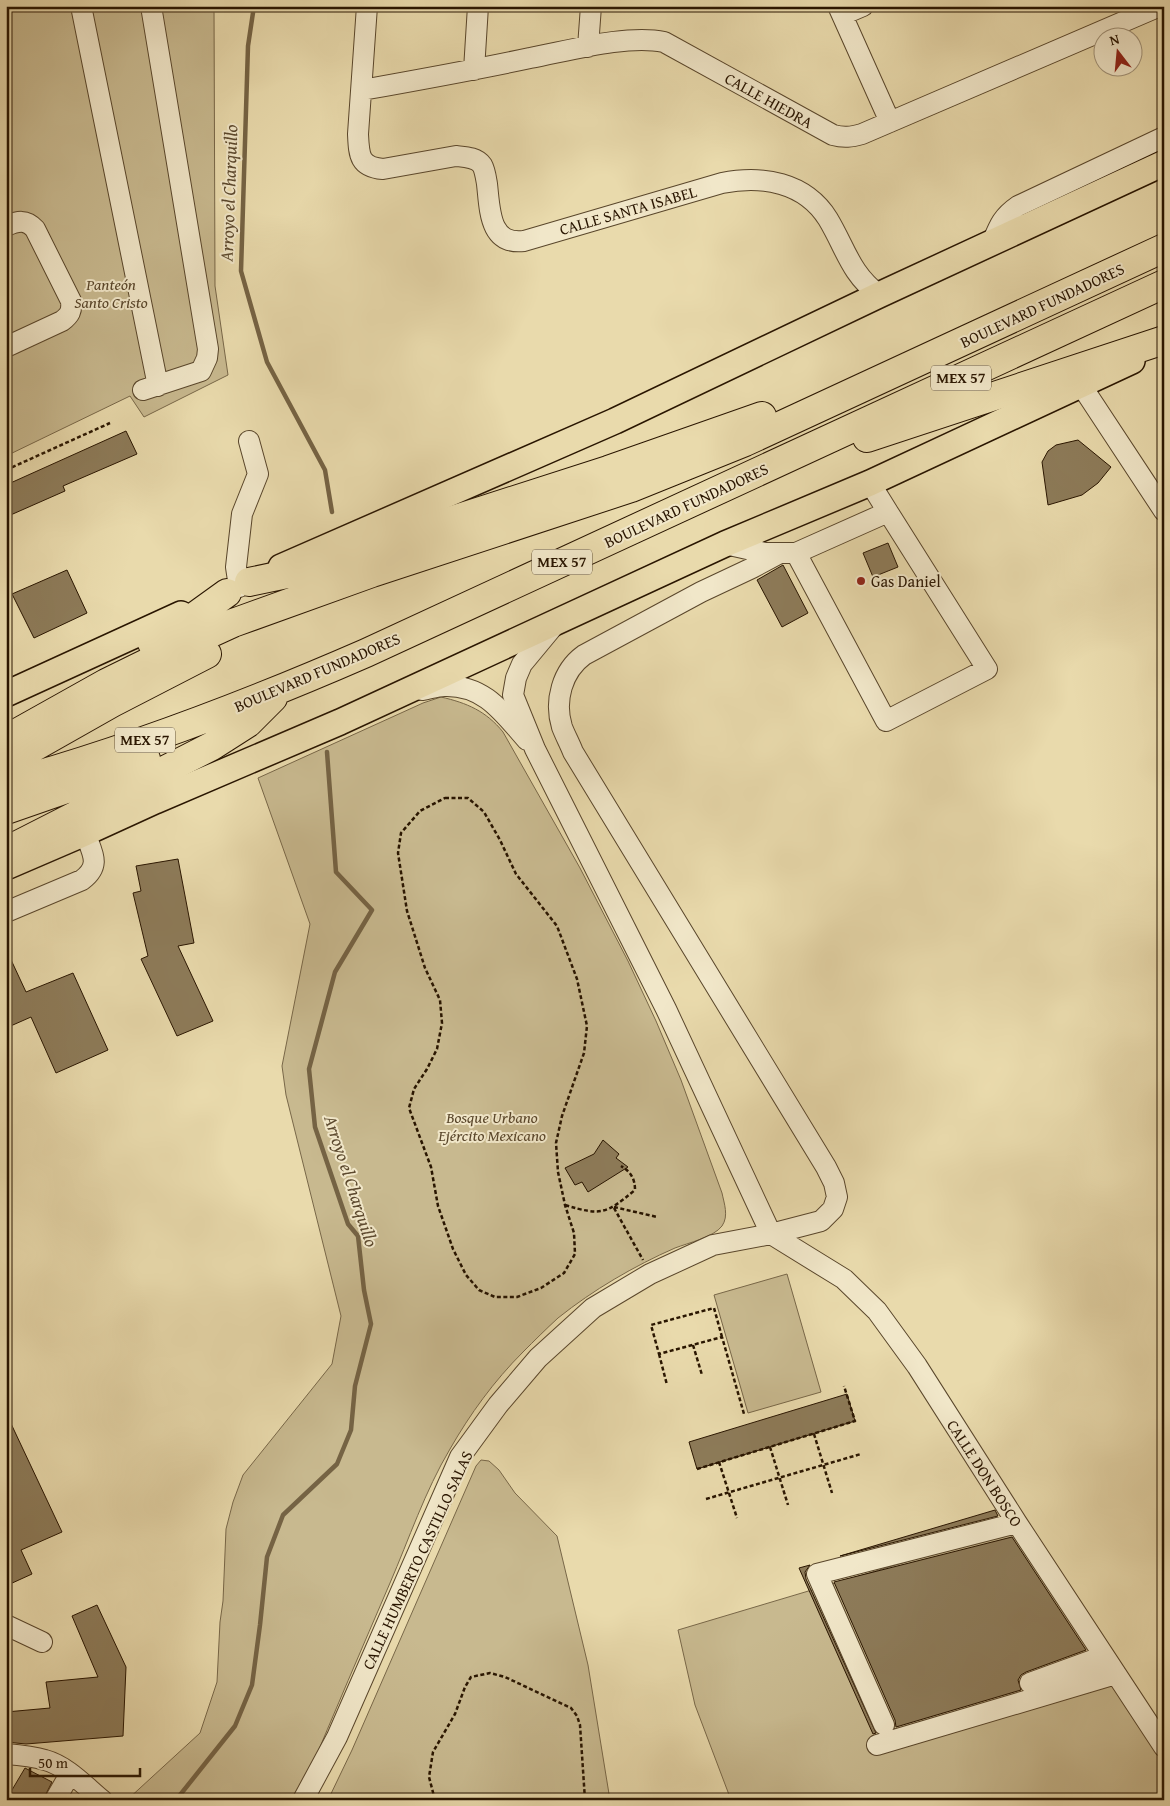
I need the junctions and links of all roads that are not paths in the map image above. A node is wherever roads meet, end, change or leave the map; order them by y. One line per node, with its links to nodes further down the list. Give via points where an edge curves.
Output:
1 (81, 6): 2 (street, via 151,388 200,371 208,350)
2 (151, 6)
3 (367, 6): 11 (street)
4 (478, 6): 10 (street)
5 (591, 6): 9 (street)
6 (863, 6): 8 (street)
7 (1160, 6): 12 (street, CALLE HIEDRA)
8 (840, 11): 12 (street)
9 (588, 47): 10 (street, CALLE HIEDRA); 12 (street, CALLE HIEDRA, via 638,39 664,42 843,138)
10 (474, 70): 11 (street, CALLE HIEDRA)
11 (362, 90): 21 (street, CALLE SANTA ISABEL, via 358,134 361,158 366,165 383,169 456,156 476,160 485,173 492,219 503,239 524,241 722,183 763,180 802,192 815,203 862,280)
12 (890, 122)
13 (1164, 138): 17 (street, via 1018,206 1001,221)
14 (1164, 164): 17 (main road)
15 (6, 226): 24 (street, via 25,221 30,223 71,301 71,310 62,321)
16 (1164, 232): 19 (highway)
17 (992, 243): 21 (main road)
18 (1164, 248): 19 (highway, BOULEVARD FUNDADORES / MEX 57)
19 (1110, 273): 32 (highway, BOULEVARD FUNDADORES / MEX 57, via 947,350 675,448)
20 (1164, 284): 27 (highway, BOULEVARD FUNDADORES / MEX 57)
21 (879, 295): 32 (main road, via 615,421)
22 (1164, 340): 27 (highway)
23 (1164, 346): 25 (main road)
24 (6, 347)
25 (1081, 385): 28 (main road); 29 (street)
26 (249, 441): 34 (street, via 258,474 241,522 236,568)
27 (758, 472): 36 (highway, BOULEVARD FUNDADORES / MEX 57)
28 (870, 484): 30 (street); 31 (main road)
29 (1164, 511)
30 (888, 512): 33 (street, CALLE HUMBERTO CASTILLO SALAS); 33 (street, via 987,669 886,721)
31 (725, 544): 33 (street, via 765,553); 35 (main road)
32 (365, 552): 34 (highway, via 303,564); 41 (highway, via 233,623 106,683); 43 (highway, via 157,679)
33 (788, 553): 51 (street, CALLE HUMBERTO CASTILLO SALAS, via 701,592 584,655 572,665 565,678 559,709 573,752 834,1183 837,1197 833,1209 821,1221)
34 (239, 587): 37 (main road); 40 (highway, via 184,624)
35 (557, 623): 38 (main road); 42 (street, via 522,664 513,695)
36 (281, 690): 39 (highway); 44 (highway, BOULEVARD FUNDADORES / MEX 57, via 128,747); 48 (highway, via 248,722 212,746)
37 (6, 694)
38 (400, 695): 42 (street, via 443,686 459,687 483,695); 47 (main road)
39 (238, 719): 45 (highway, via 98,778); 46 (highway, via 187,751 109,786)
40 (6, 723)
41 (6, 739)
42 (535, 749): 51 (street, via 666,1009)
43 (6, 763)
44 (6, 784)
45 (6, 810)
46 (6, 825)
47 (85, 833): 49 (main road); 50 (street, via 95,860 90,874)
48 (6, 851)
49 (6, 867)
50 (6, 912)
51 (770, 1234): 52 (street, CALLE DON BOSCO, via 844,1279 877,1312 917,1366); 65 (street, CALLE HUMBERTO CASTILLO SALAS, via 714,1245 650,1274 593,1308 538,1358 498,1405 460,1457 338,1737)
52 (1017, 1523): 55 (street, CALLE DON BOSCO); 58 (street, via 817,1574)
53 (6, 1625): 54 (street)
54 (42, 1642)
55 (1104, 1656): 56 (street, CALLE DON BOSCO); 57 (street)
56 (1116, 1674): 59 (street); 60 (street, CALLE DON BOSCO)
57 (1030, 1683)
58 (884, 1724)
59 (877, 1745)
60 (1164, 1747)
61 (6, 1754): 62 (street, via 47,1760)
62 (70, 1774): 63 (street); 64 (street)
63 (92, 1796)
64 (55, 1800)
65 (303, 1800)

